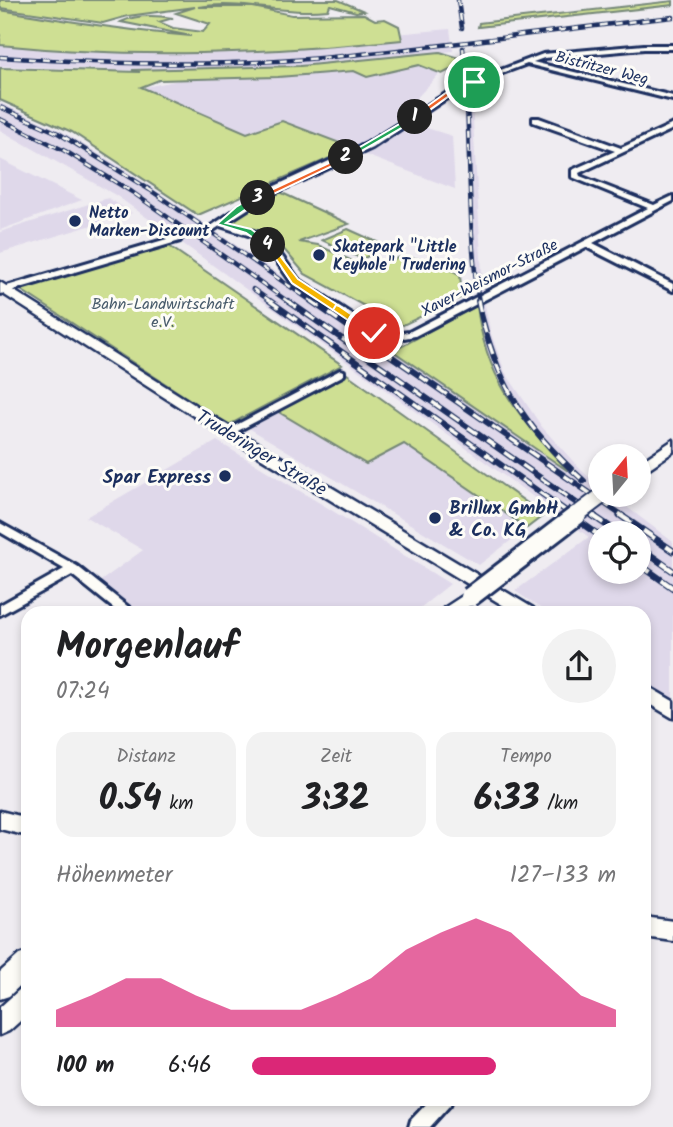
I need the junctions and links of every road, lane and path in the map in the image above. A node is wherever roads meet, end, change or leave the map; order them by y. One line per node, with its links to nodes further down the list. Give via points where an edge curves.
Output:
1 (672, 47): 2 (street, via 556,54)
2 (525, 62): 3 (street, Bistritzer Weg); 10 (street, Xaver-Weismor-Straße, via 450,93 377,141 265,194 216,226 257,235 295,281 374,333 393,337 412,334)
3 (673, 98)
4 (536, 120): 6 (street)
5 (673, 126): 6 (street)
6 (620, 150): 8 (street, via 575,172 576,177)
7 (673, 198): 8 (street, Xaver-Weismor-Straße)
8 (655, 208): 10 (street, Xaver-Weismor-Straße)
9 (177, 239): 12 (street)
10 (588, 244): 11 (street)
11 (673, 288)
12 (2, 289): 14 (street, Truderinger Straße)
13 (340, 373): 14 (street)
14 (228, 432): 22 (street, Truderinger Straße)
15 (673, 445): 16 (street)
16 (651, 461)
17 (588, 507): 21 (street, bridge)
18 (0, 527): 19 (street)
19 (73, 569): 20 (street); 23 (street)
20 (119, 606)
21 (458, 606)
22 (517, 606)
23 (0, 611)
24 (651, 696): 25 (street)
25 (673, 711)
26 (0, 820): 27 (street)
27 (21, 825)
28 (651, 928): 29 (street)
29 (673, 931)
30 (21, 969): 31 (street)
31 (0, 988)
32 (21, 1004): 33 (street)
33 (0, 1023)
34 (437, 1106): 35 (street)
35 (418, 1127)

